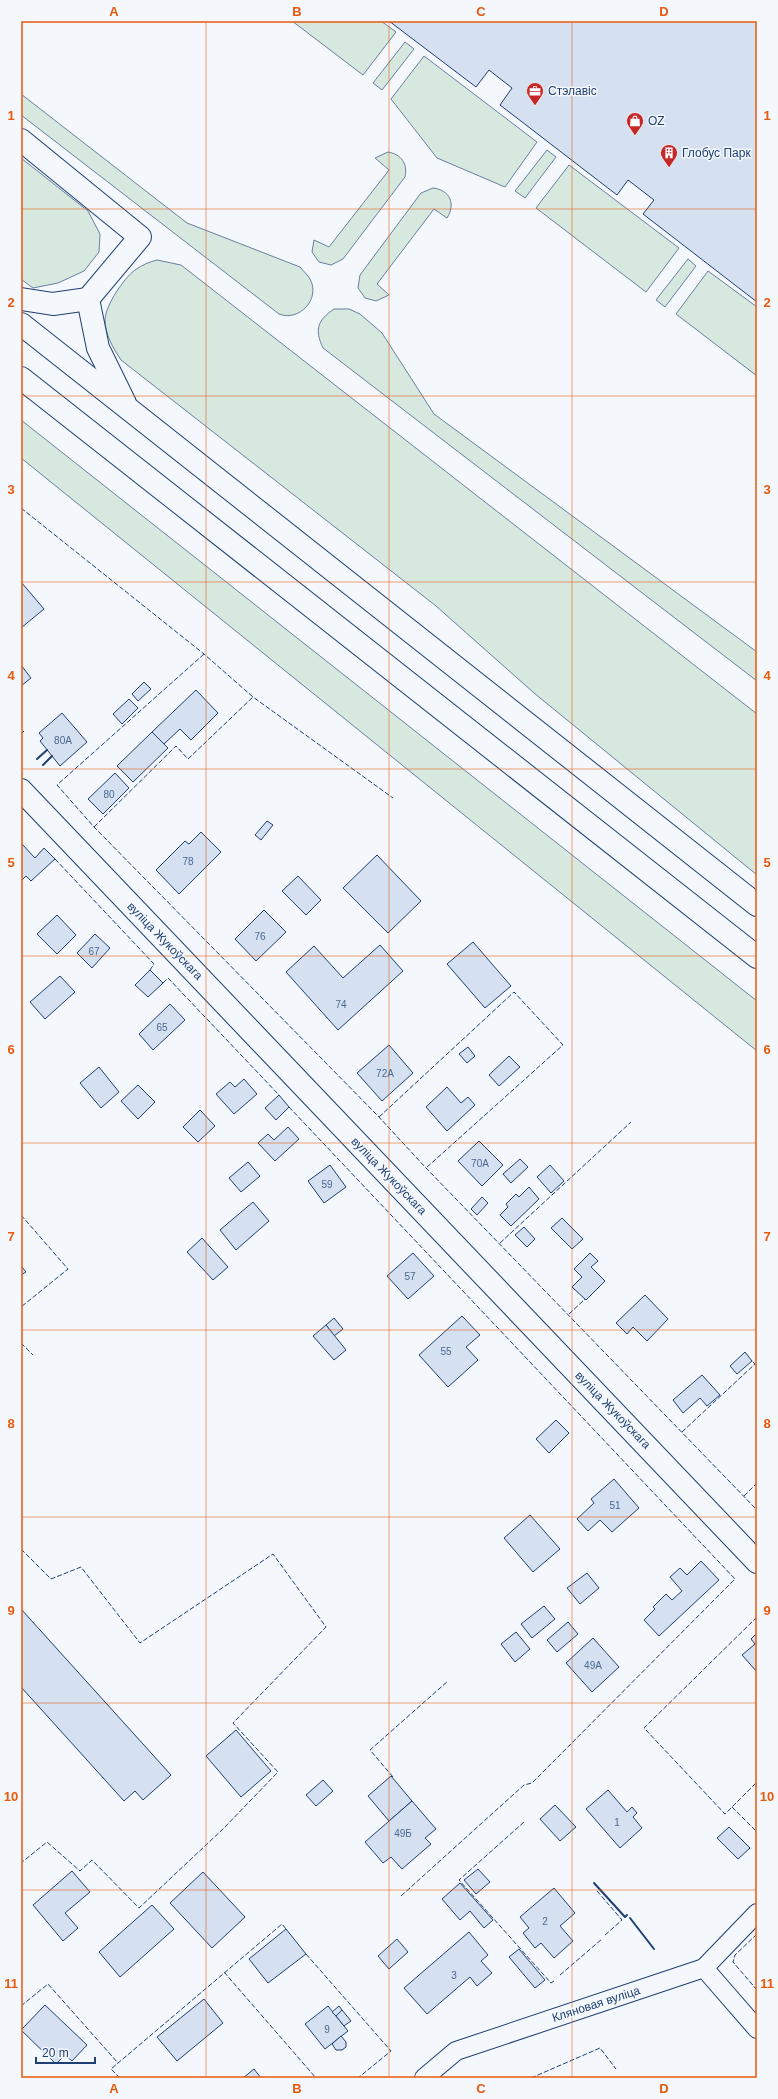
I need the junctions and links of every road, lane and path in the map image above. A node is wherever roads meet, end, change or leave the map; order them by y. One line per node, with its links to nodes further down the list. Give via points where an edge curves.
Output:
1 (21, 140): 2 (main road, via 140,237)
2 (88, 299): 3 (main road, via 53,304); 6 (main road, via 98,348)
3 (21, 300)
4 (21, 324): 6 (main road)
5 (21, 378): 9 (main road)
6 (128, 410): 8 (main road)
7 (21, 790): 10 (main road, вуліца Жукоўскага)
8 (757, 905)
9 (757, 957)
10 (757, 1562)
11 (757, 1913): 12 (street, Кляновая вуліца)
12 (704, 1968): 13 (street); 14 (street, Кляновая вуліца, via 456,2050)
13 (757, 2029)
14 (424, 2078)

